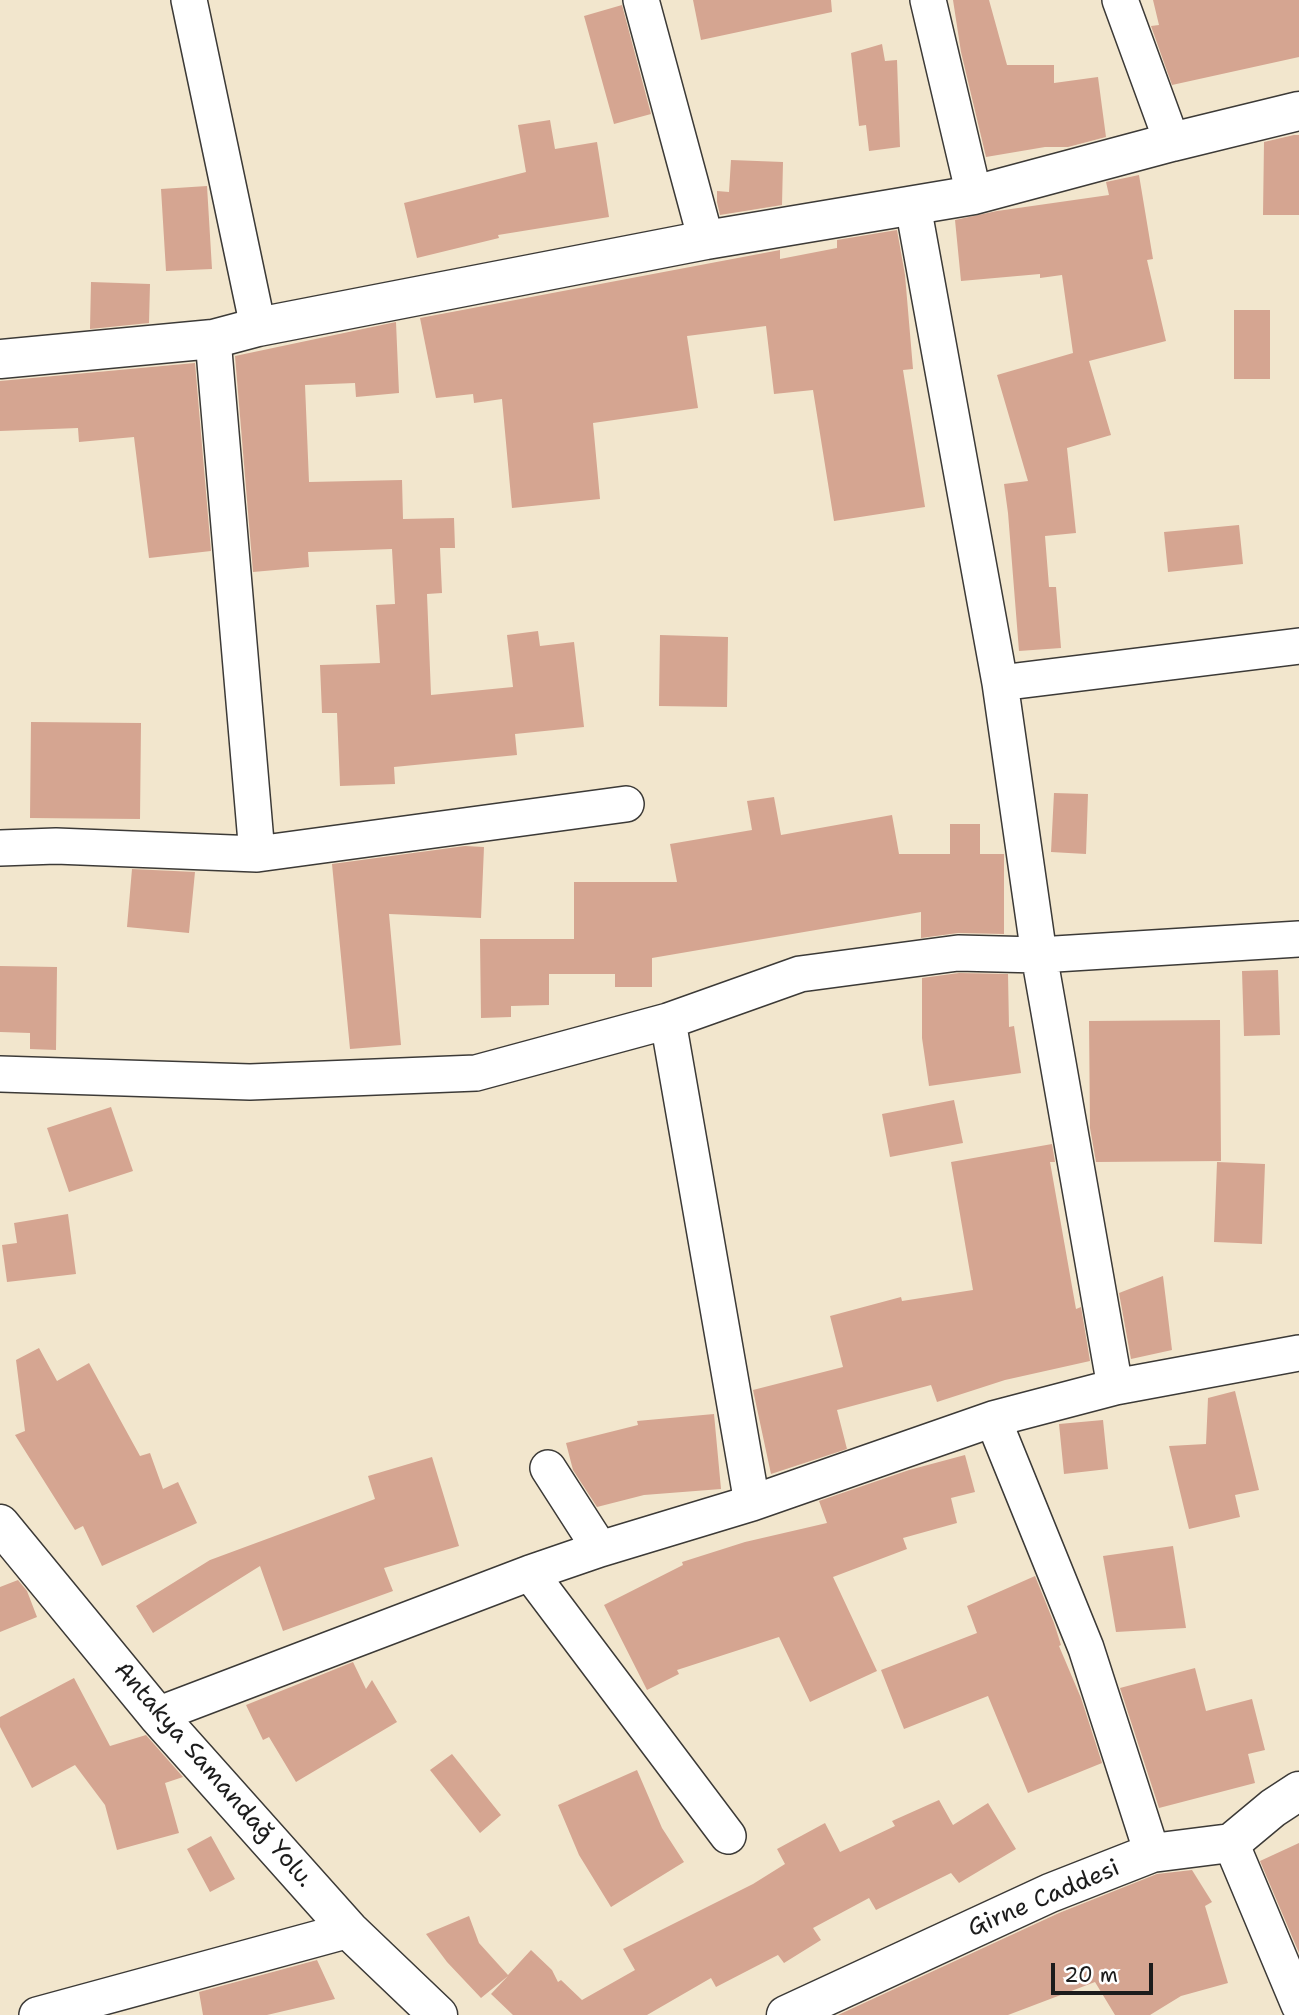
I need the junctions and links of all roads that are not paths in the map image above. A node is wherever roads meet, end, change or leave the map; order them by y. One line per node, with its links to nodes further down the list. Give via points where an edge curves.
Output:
1 (189, 0): 10 (street)
2 (641, 0): 9 (street)
3 (928, 0): 7 (street)
4 (1120, 0): 6 (street)
5 (1299, 111): 6 (street)
6 (1172, 142): 7 (street)
7 (974, 195): 8 (street)
8 (913, 206): 9 (street); 14 (street)
9 (706, 240): 10 (street)
10 (258, 327): 11 (street)
11 (213, 339): 12 (street); 17 (street)
12 (0, 359)
13 (1299, 646): 14 (street)
14 (1000, 683): 19 (street)
15 (626, 804): 17 (street)
16 (0, 848): 17 (street, via 56,845)
17 (257, 854)
18 (1299, 939): 19 (street)
19 (1039, 955): 20 (street, via 958,953 800,974); 23 (street)
20 (668, 1020): 21 (street, via 476,1073 250,1082); 26 (street)
21 (0, 1074)
22 (1299, 1353): 23 (street)
23 (1115, 1387): 24 (street)
24 (993, 1419): 26 (street); 34 (street, via 1086,1648)
25 (548, 1468): 28 (street)
26 (752, 1503): 28 (street)
27 (0, 1524): 30 (street, Antakya Samandağ Yolu.)
28 (600, 1549): 29 (street)
29 (530, 1573): 30 (street); 32 (street)
30 (157, 1714): 35 (street, Antakya Samandağ Yolu.)
31 (1299, 1791): 33 (street)
32 (728, 1836)
33 (1231, 1843): 34 (street, Girne Caddesi); 36 (street)
34 (1152, 1853): 39 (street, Girne Caddesi, via 1050,1893)
35 (349, 1930): 37 (street); 38 (street, Antakya Samandağ Yolu.)
36 (1299, 2005)
37 (37, 2015)
38 (438, 2015)
39 (786, 2015)

